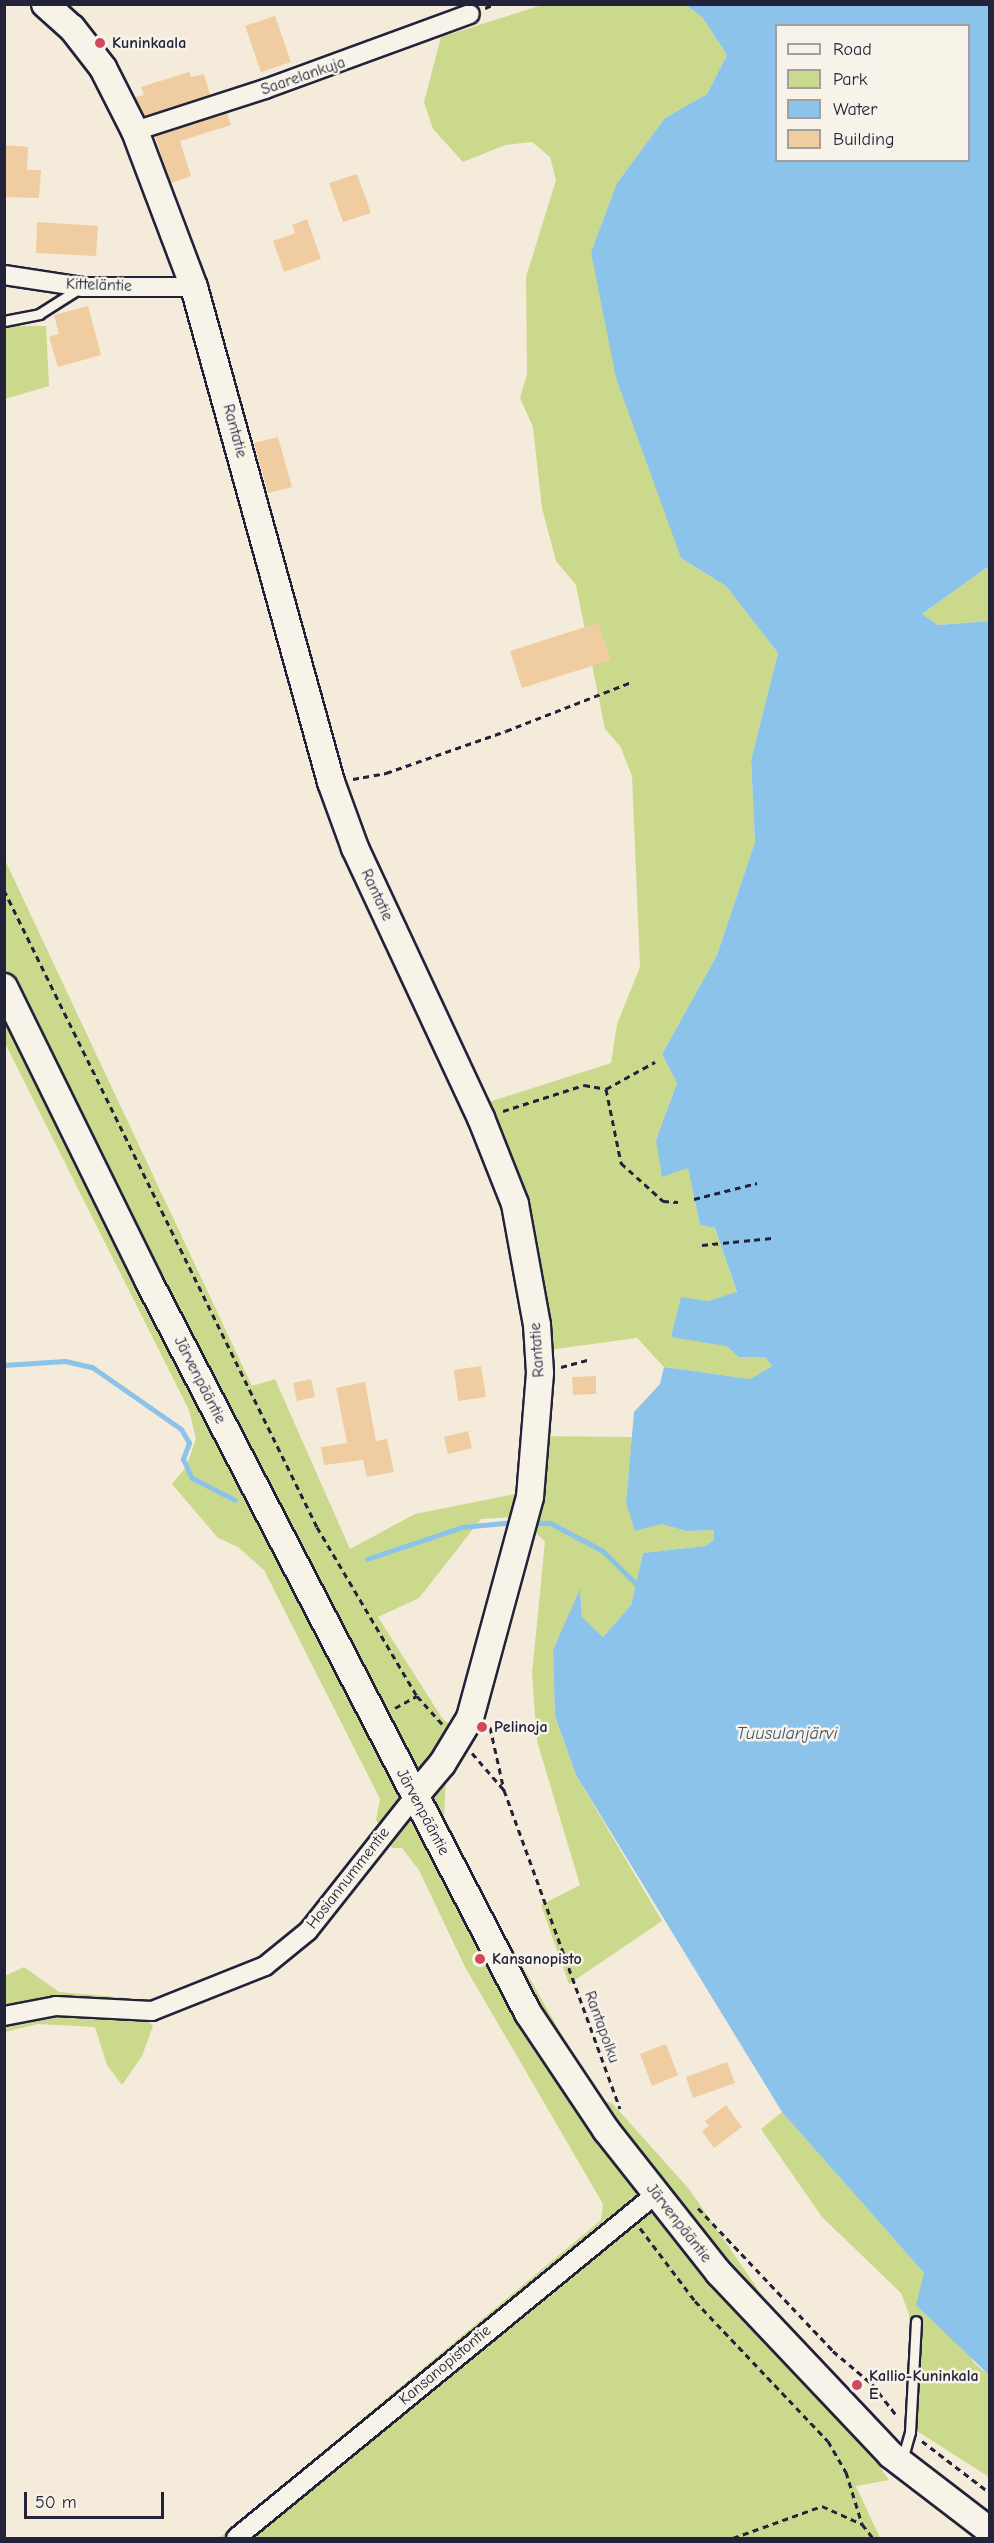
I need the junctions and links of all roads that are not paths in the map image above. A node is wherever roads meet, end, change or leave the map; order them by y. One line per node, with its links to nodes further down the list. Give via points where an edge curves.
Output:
1 (45, 4): 3 (street, Rantatie, via 72,28 103,68)
2 (470, 14): 3 (street, Saarelankuja, via 265,89)
3 (135, 131): 6 (street, Rantatie)
4 (4, 275): 5 (street, Kitteläntie)
5 (82, 287): 6 (street, Kitteläntie); 7 (lane, via 39,314)
6 (194, 287): 9 (street, Rantatie, via 331,782 355,848 481,1118 515,1204 537,1325 540,1372 530,1497 522,1532 479,1692 457,1740)
7 (4, 321)
8 (4, 987): 9 (street, Järvenpääntie, via 148,1280)
9 (415, 1797): 10 (street, Hosiannummentie, via 308,1931 265,1966 152,2011 56,2006); 11 (street, Järvenpääntie, via 528,2013 606,2130)
10 (4, 2016)
11 (656, 2194): 13 (street, Järvenpääntie, via 719,2273); 15 (street, Kansanopistontie)
12 (915, 2321): 13 (lane, via 910,2432)
13 (901, 2463): 14 (street, Järvenpääntie)
14 (975, 2530)
15 (236, 2538)

